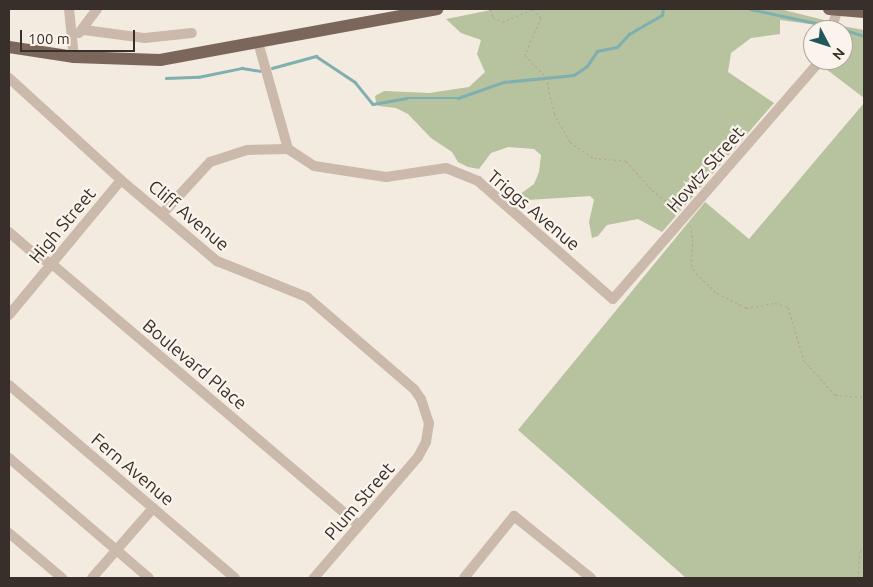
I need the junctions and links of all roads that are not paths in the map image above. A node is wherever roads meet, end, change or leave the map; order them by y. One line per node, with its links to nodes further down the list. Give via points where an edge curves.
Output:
1 (69, 9): 8 (street)
2 (97, 9): 6 (street)
3 (437, 9): 9 (main road)
4 (833, 10): 5 (main road)
5 (864, 12)
6 (84, 30): 7 (street, via 145,38); 8 (street)
7 (192, 33)
8 (74, 37): 11 (street)
9 (258, 42): 11 (main road, via 160,60); 14 (street)
10 (9, 47): 11 (main road)
11 (74, 57)
12 (812, 70): 19 (street, Howtz Street)
13 (9, 78): 15 (street, Cliff Avenue)
14 (288, 149): 16 (street, via 247,150 210,162); 19 (street, Triggs Avenue, via 314,166 386,178 446,168 478,181)
15 (121, 180): 16 (street, Cliff Avenue); 18 (street, High Street)
16 (162, 214): 22 (street, Cliff Avenue, via 225,266 307,297 414,389 427,411)
17 (9, 232): 18 (street, Boulevard Place, via 37,256)
18 (52, 264): 20 (street, High Street); 25 (street, Boulevard Place)
19 (613, 299)
20 (10, 311)
21 (9, 385): 24 (street, Fern Avenue)
22 (426, 442): 25 (street, Plum Street, via 418,457)
23 (9, 458): 27 (street)
24 (153, 508): 27 (street); 31 (street, Fern Avenue)
25 (359, 525): 32 (street, Plum Street)
26 (9, 533): 28 (street)
27 (116, 550): 29 (street); 30 (street)
28 (62, 578)
29 (92, 578)
30 (149, 578)
31 (235, 578)
32 (314, 578)
33 (464, 578): 34 (street, via 514,516)
34 (591, 578)

